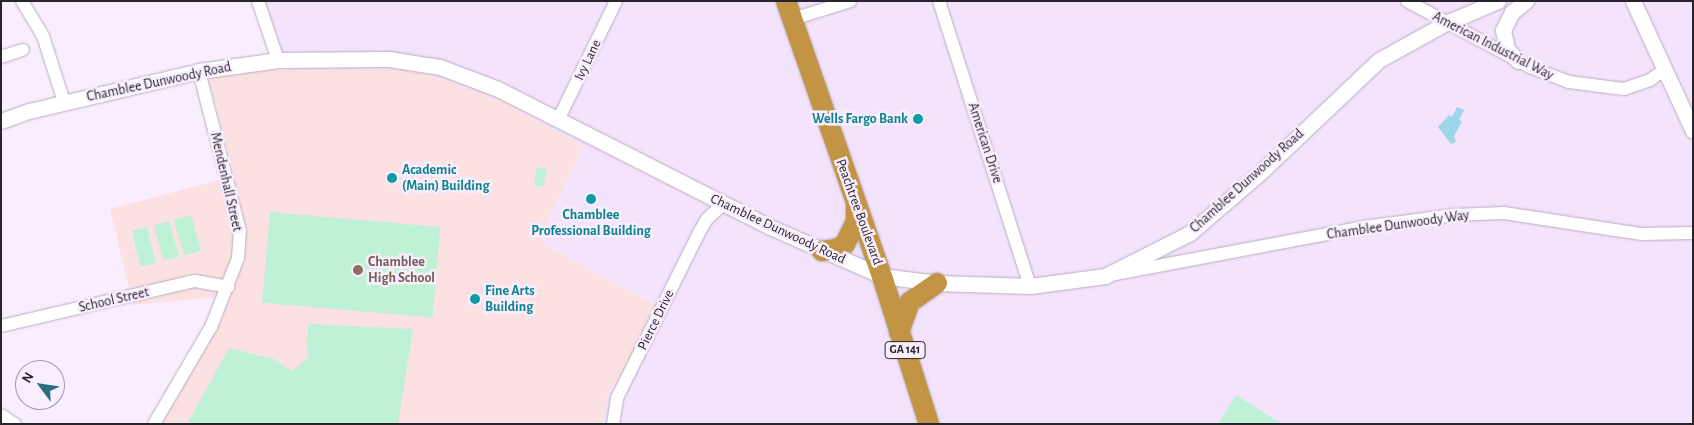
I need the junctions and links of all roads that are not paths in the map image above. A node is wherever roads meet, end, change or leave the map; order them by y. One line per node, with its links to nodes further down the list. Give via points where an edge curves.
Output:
1 (22, 1): 18 (street, via 43,36)
2 (258, 1): 14 (street)
3 (616, 1): 19 (street, Ivy Lane)
4 (850, 1): 10 (street)
5 (938, 1): 31 (street, American Drive)
6 (1407, 1): 11 (street, American Industrial Way)
7 (1498, 1): 11 (street, Chamblee Dunwoody Road)
8 (1526, 1): 15 (street, via 1512,12 1503,30 1507,49)
9 (1633, 1): 16 (street)
10 (790, 10): 23 (highway, Peachtree Boulevard / GA 141)
11 (1446, 23): 15 (street, American Industrial Way); 29 (street, Chamblee Dunwoody Road, via 1379,60 1262,171 1190,233)
12 (23, 50): 13 (street)
13 (1, 57)
14 (278, 60): 17 (street, Chamblee Dunwoody Road); 19 (street, Chamblee Dunwoody Road, via 389,58 440,67)
15 (1518, 61): 16 (street, American Industrial Way, via 1559,79 1610,88 1635,86)
16 (1665, 69): 21 (street)
17 (198, 71): 18 (street, Chamblee Dunwoody Road); 32 (street, Mendenhall Street, via 240,231 238,258)
18 (64, 102): 20 (street, Chamblee Dunwoody Road)
19 (560, 118): 22 (street, Chamblee Dunwoody Road)
20 (1, 121)
21 (1693, 131)
22 (708, 196): 24 (street, Chamblee Dunwoody Road); 25 (street, Pierce Drive)
23 (855, 198): 27 (highway, via 857,215 845,244); 28 (highway, Peachtree Boulevard / GA 141)
24 (723, 204): 25 (street, Pierce Drive); 27 (street, Chamblee Dunwoody Road)
25 (707, 219): 38 (street, Pierce Drive, via 617,398)
26 (1693, 233): 29 (street, Chamblee Dunwoody Way, via 1642,234 1504,213 1484,214 1364,227)
27 (822, 251): 28 (street, Chamblee Dunwoody Road)
28 (882, 276): 30 (street, Chamblee Dunwoody Road); 34 (highway, Peachtree Boulevard / GA 141)
29 (1105, 276): 31 (street, Chamblee Dunwoody Road)
30 (937, 283): 31 (street, Chamblee Dunwoody Road); 34 (highway, via 910,302)
31 (1030, 286)
32 (228, 287): 33 (street, School Street, via 195,281); 37 (street, Mendenhall Street, via 211,326)
33 (1, 326)
34 (899, 332): 39 (highway, Peachtree Boulevard / GA 141)
35 (1, 415): 36 (street)
36 (15, 424)
37 (154, 424)
38 (613, 424)
39 (929, 424)

